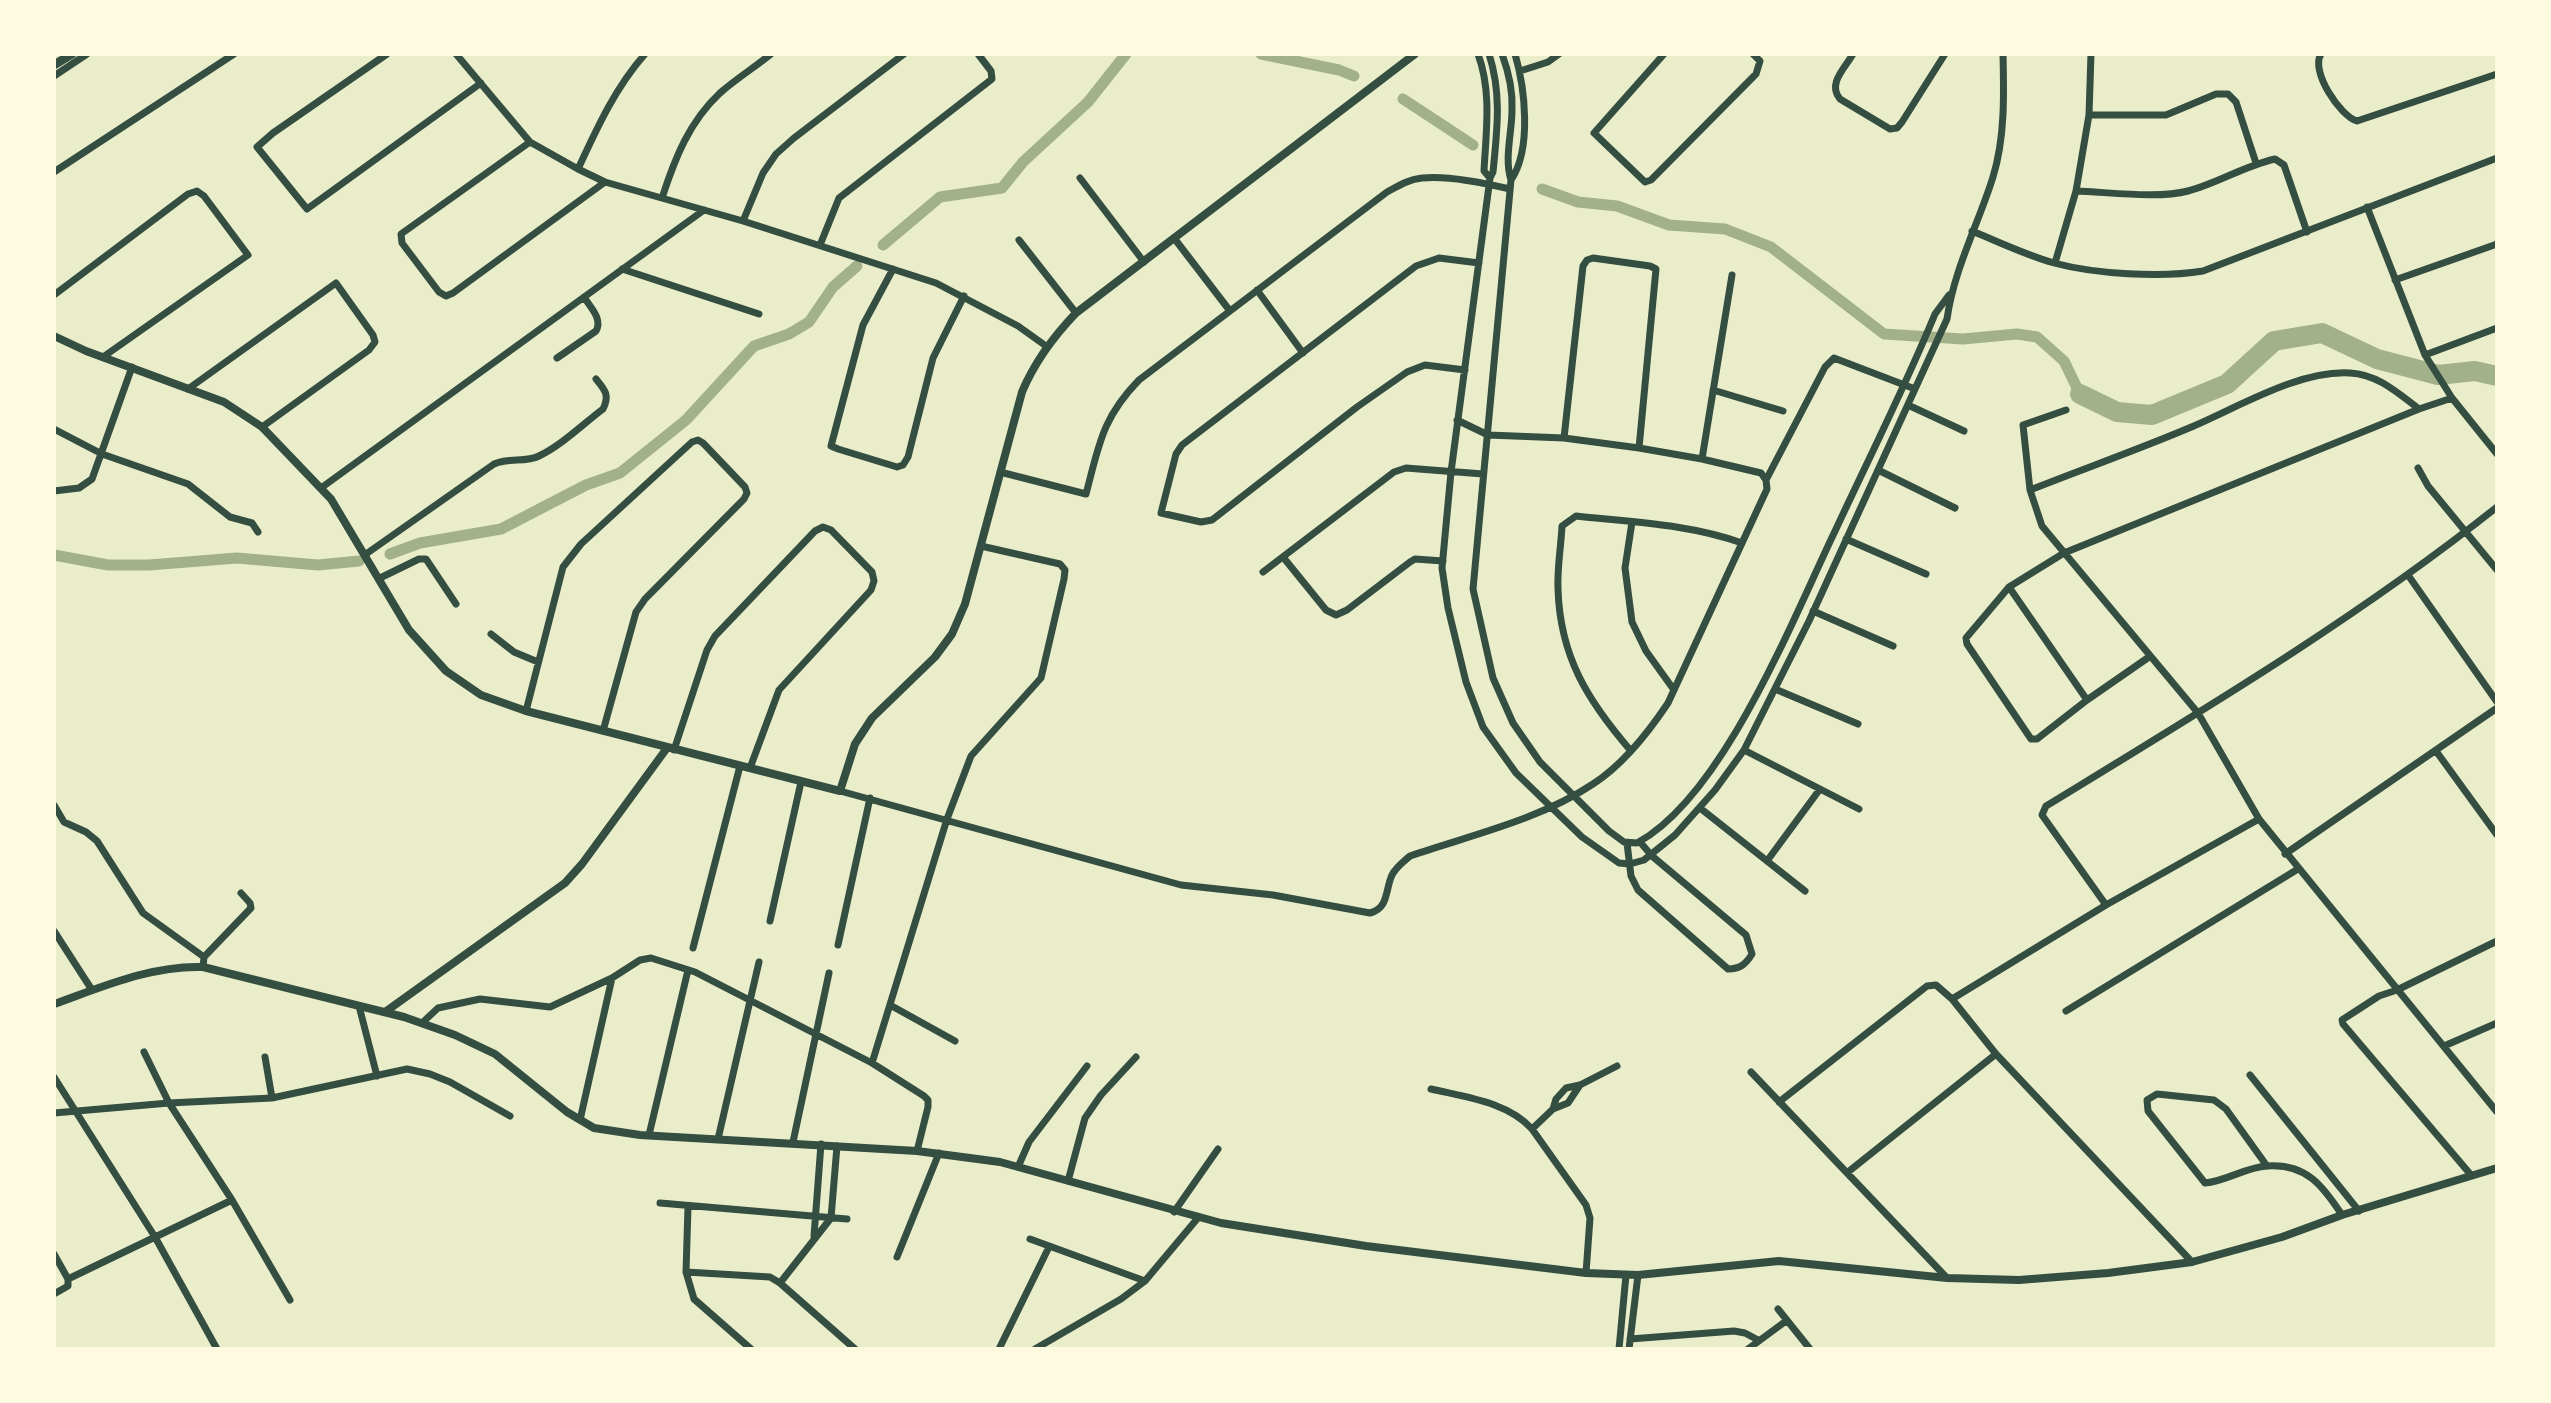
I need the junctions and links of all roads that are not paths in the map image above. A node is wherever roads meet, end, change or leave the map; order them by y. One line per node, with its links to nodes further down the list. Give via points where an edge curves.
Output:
1 (72, 54): 23 (main road)
2 (87, 54): 26 (street)
3 (234, 54): 33 (street)
4 (387, 54): 27 (street, via 257,147 307,209)
5 (456, 54): 27 (street)
6 (645, 54): 32 (street, via 608,106)
7 (771, 54): 39 (street, via 699,116 682,143)
8 (904, 54): 42 (street, via 776,154)
9 (978, 54): 48 (street, via 992,79 839,198)
10 (1415, 54): 45 (street)
11 (1478, 54): 35 (street, via 1487,107 1484,171)
12 (1489, 54): 35 (street, via 1499,109)
13 (1502, 54): 37 (street, via 1512,82 1507,169)
14 (1515, 54): 24 (street)
15 (1559, 54): 24 (street)
16 (1664, 54): 17 (street, via 1594,133 1645,182 1756,74 1760,61)
17 (1753, 54)
18 (1853, 54): 19 (street, via 1834,85 1835,93 1890,129 1897,128)
19 (1945, 54)
20 (2003, 54): 43 (street, via 2003,119 1993,176)
21 (2091, 54): 28 (street)
22 (2319, 57): 25 (street, via 2318,71 2343,114 2357,121)
23 (54, 65)
24 (1520, 71): 37 (street, via 1524,124)
25 (2497, 74)
26 (54, 76)
27 (481, 83): 29 (street)
28 (2089, 115): 31 (street, via 2166,115 2228,94 2236,102); 38 (street)
29 (530, 142): 32 (street); 36 (street, via 401,234 402,243 439,292 453,293)
30 (2497, 158): 40 (street)
31 (2256, 163): 38 (street, via 2173,194); 44 (street, via 2275,159 2284,165)
32 (578, 169): 36 (street)
33 (54, 172)
34 (1080, 178): 49 (street)
35 (1490, 181): 37 (street); 50 (street); 58 (street, via 1404,182)
36 (605, 182): 39 (street)
37 (1511, 184): 89 (street)
38 (2076, 191): 51 (street)
39 (662, 198): 41 (street)
40 (2367, 207): 44 (street); 56 (street)
41 (704, 210): 42 (street); 52 (street)
42 (743, 221): 48 (street)
43 (1972, 231): 51 (street); 59 (street)
44 (2307, 232): 51 (street, via 2203,271 2175,276)
45 (1174, 238): 49 (street); 63 (street)
46 (1019, 240): 64 (street)
47 (2497, 244): 56 (street)
48 (820, 245): 53 (street)
49 (1144, 262): 64 (street)
50 (1479, 263): 69 (street, via 1439,258 1416,266); 74 (street)
51 (2055, 263)
52 (622, 269): 62 (street); 65 (street)
53 (893, 269): 57 (street); 61 (street, via 863,325 831,446 903,465 933,358)
54 (938, 274): 57 (street)
55 (1732, 275): 79 (street)
56 (2395, 280): 71 (street)
57 (936, 283): 61 (street)
58 (1257, 290): 63 (street); 69 (street)
59 (1950, 294): 76 (street, via 1935,314); 78 (street, via 1947,319)
60 (54, 295): 70 (street, via 188,194 197,191 204,196 248,255)
61 (964, 296): 68 (street)
62 (584, 297): 72 (street, via 599,326); 101 (street)
63 (1230, 311): 97 (street, via 1121,399 1103,430 1086,494)
64 (1076, 313): 68 (street)
65 (759, 314)
66 (2497, 328): 71 (street)
67 (54, 336): 70 (street)
68 (1046, 346): 97 (street, via 1022,392)
69 (1303, 353): 74 (street, via 1182,445 1161,513 1206,522 1407,372 1425,365)
70 (103, 357): 73 (street)
71 (2427, 357): 80 (street)
72 (557, 358)
73 (132, 367): 77 (street); 92 (street)
74 (1465, 370): 85 (street)
75 (596, 379): 113 (street, via 606,391 603,409 541,455 494,464)
76 (1904, 384): 78 (street); 100 (street, via 1834,358); 124 (street)
77 (188, 389): 86 (street, via 224,402); 86 (street, via 336,283 375,342)
78 (1915, 389): 81 (street)
79 (1713, 390): 84 (street); 94 (street)
80 (2450, 395): 82 (street); 93 (street)
81 (1908, 405): 88 (street); 96 (street)
82 (2419, 409): 102 (street, via 2371,377 2328,373); 112 (street)
83 (2066, 410): 102 (street, via 2023,425)
84 (1783, 411)
85 (1457, 420): 89 (street); 98 (street)
86 (262, 427): 101 (street)
87 (54, 429): 92 (street)
88 (1964, 431)
89 (1488, 435): 90 (street); 99 (street)
90 (1564, 438): 91 (street); 91 (street, via 1583,266 1593,258 1650,266 1658,274)
91 (1639, 448): 94 (street)
92 (102, 454): 103 (street, via 92,479 79,488); 107 (street, via 188,484 230,517 252,523)
93 (2497, 454)
94 (1702, 459): 100 (street, via 1761,473)
95 (2418, 468): 108 (street)
96 (1878, 470): 105 (street); 109 (street)
97 (1000, 472): 111 (street)
98 (1451, 472): 99 (street); 114 (street, via 1394,472); 115 (street)
99 (1483, 474): 147 (street, via 1473,589 1493,678 1513,723 1540,762)
100 (1766, 480): 110 (street, via 1767,489)
101 (321, 488): 113 (street)
102 (2030, 490): 112 (street, via 2042,526)
103 (54, 491)
104 (2497, 507): 108 (street)
105 (1955, 508)
106 (1632, 522): 110 (street, via 1710,531); 131 (street, via 1625,568 1632,622); 140 (street, via 1576,516 1562,526 1558,589 1565,646 1585,692)
107 (258, 532)
108 (2465, 532): 116 (street); 119 (street)
109 (1846, 539): 118 (street); 123 (street)
110 (1742, 543): 131 (street)
111 (981, 546): 146 (street, via 952,634 872,718 855,744); 153 (street, via 1060,564 1065,570 1041,678 971,756)
112 (2064, 553): 121 (street); 128 (street)
113 (366, 554): 120 (street)
114 (1283, 557): 115 (street, via 1326,610 1336,615 1415,559); 117 (street)
115 (1443, 561): 150 (street, via 1448,608 1483,727 1516,773)
116 (2497, 570)
117 (1263, 572)
118 (1926, 574)
119 (2408, 575): 133 (street); 135 (street)
120 (380, 578): 122 (street, via 426,559); 134 (street, via 409,630 446,671 481,695)
121 (2009, 587): 132 (street); 132 (street, via 1966,638 2027,734 2037,739)
122 (456, 604)
123 (1813, 611): 125 (street); 127 (street)
124 (1794, 616): 125 (street); 156 (street, via 1718,760 1668,820)
125 (1809, 621): 130 (street)
126 (491, 634): 129 (street)
127 (1893, 646)
128 (2149, 657): 132 (street); 135 (street)
129 (538, 662): 134 (street); 137 (street, via 570,557 692,442 703,443 747,493 636,612)
130 (1775, 689): 136 (street); 139 (street)
131 (1674, 690): 140 (street)
132 (2087, 700)
133 (2497, 705): 141 (street)
134 (526, 711): 137 (street)
135 (2198, 713): 154 (street); 165 (street, via 2043,810)
136 (1858, 724)
137 (603, 731): 138 (street)
138 (671, 749): 142 (street); 143 (street, via 715,636 823,527 872,572 874,581 779,690); 185 (street, via 565,883)
139 (1744, 750): 145 (street); 151 (street)
140 (1631, 751): 147 (street)
141 (2436, 751): 155 (street); 158 (street)
142 (740, 766): 143 (street); 170 (street)
143 (750, 768): 144 (street)
144 (801, 782): 146 (street); 166 (street)
145 (1820, 789): 152 (street); 160 (street)
146 (840, 791): 148 (street)
147 (1573, 795): 150 (street); 157 (street)
148 (870, 798): 153 (street); 169 (street)
149 (54, 805): 171 (street, via 64,822 97,841 143,913)
150 (1551, 808): 153 (street, via 1410,856 1395,870 1381,907 1370,913 1181,885); 161 (street, via 1611,859)
151 (1700, 808): 159 (street); 160 (street)
152 (1859, 809)
153 (947, 819): 182 (street)
154 (2259, 819): 158 (street); 165 (street)
155 (2497, 835)
156 (1640, 842): 157 (street); 159 (street)
157 (1627, 843): 161 (street)
158 (2285, 854): 162 (street)
159 (1652, 856): 161 (street); 161 (street, via 1746,935 1752,954 1747,963 1728,969 1638,890)
160 (1767, 861): 163 (street)
161 (1630, 864)
162 (2298, 869): 178 (street); 184 (street)
163 (1805, 891)
164 (241, 893): 171 (street, via 251,908)
165 (2106, 905): 179 (street)
166 (770, 921)
167 (54, 931): 177 (street)
168 (2497, 941): 178 (street)
169 (838, 945)
170 (693, 948)
171 (204, 957): 173 (street)
172 (759, 962): 180 (street)
173 (203, 967): 177 (street, via 156,970); 183 (street)
174 (688, 970): 176 (street, via 651,958); 180 (street); 214 (street)
175 (829, 973): 188 (street)
176 (612, 978): 186 (street, via 550,1007 480,999 438,1008); 212 (street)
177 (92, 990): 181 (street)
178 (2397, 990): 190 (street); 226 (street, via 2345,1016 2343,1024)
179 (1952, 999): 192 (street); 205 (street, via 1936,985 1927,986)
180 (751, 1001): 188 (street); 215 (street)
181 (54, 1004)
182 (890, 1005): 189 (street); 195 (street)
183 (359, 1006): 185 (street); 200 (street)
184 (2066, 1011)
185 (385, 1012): 186 (street)
186 (422, 1023): 212 (street, via 495,1054)
187 (2497, 1023): 190 (street)
188 (815, 1035): 195 (street); 216 (street)
189 (955, 1041)
190 (2444, 1046): 209 (street)
191 (144, 1052): 206 (street)
192 (1996, 1054): 225 (street); 244 (street)
193 (265, 1057): 204 (street)
194 (1136, 1057): 227 (street, via 1085,1118)
195 (872, 1063): 220 (street, via 928,1100)
196 (1087, 1066): 223 (street, via 1029,1142)
197 (1617, 1066): 202 (street)
198 (1751, 1072): 205 (street)
199 (2250, 1075): 231 (street)
200 (377, 1076): 204 (street); 211 (street, via 407,1069 430,1074)
201 (54, 1077): 208 (street)
202 (1580, 1085): 207 (street, via 1568,1103); 207 (street, via 1566,1088)
203 (1431, 1089): 213 (street, via 1488,1103)
204 (272, 1098): 206 (street)
205 (1779, 1102): 225 (street)
206 (169, 1103): 208 (street); 228 (street)
207 (1553, 1109): 213 (street)
208 (73, 1110): 210 (street); 238 (street)
209 (2497, 1112)
210 (54, 1113)
211 (510, 1116)
212 (580, 1120): 214 (street, via 594,1128)
213 (1532, 1129): 246 (street, via 1589,1212)
214 (649, 1135): 215 (street)
215 (718, 1139): 216 (street)
216 (793, 1142): 217 (street)
217 (821, 1144): 218 (street); 234 (street)
218 (837, 1146): 220 (street); 235 (street)
219 (1218, 1149): 232 (street)
220 (917, 1151): 221 (street)
221 (939, 1153): 223 (street); 243 (street)
222 (2267, 1166): 222 (street, via 2214,1100 2157,1094 2147,1100 2148,1111 2205,1183); 233 (street, via 2307,1172)
223 (1018, 1167): 227 (street)
224 (2497, 1168): 226 (street)
225 (1848, 1172): 249 (street)
226 (2471, 1175): 231 (street)
227 (1068, 1181): 232 (street)
228 (232, 1200): 238 (street); 254 (street)
229 (660, 1203): 230 (street)
230 (688, 1207): 234 (street); 245 (street)
231 (2359, 1211): 233 (street)
232 (1174, 1212): 237 (street)
233 (2342, 1215): 244 (street)
234 (816, 1217): 235 (street); 239 (street)
235 (831, 1218): 236 (street); 239 (street)
236 (847, 1219)
237 (1197, 1219): 246 (street); 250 (street)
238 (155, 1237): 251 (street); 259 (street)
239 (814, 1238): 252 (street)
240 (1030, 1239): 241 (street)
241 (1049, 1247): 250 (street); 262 (street)
242 (54, 1254): 251 (street)
243 (897, 1257)
244 (2192, 1262): 249 (street, via 2019,1280)
245 (686, 1272): 252 (street, via 761,1276); 260 (street, via 699,1305)
246 (1586, 1273): 247 (street)
247 (1626, 1275): 248 (street); 264 (street)
248 (1638, 1275): 249 (street, via 1779,1261); 257 (street)
249 (1947, 1278)
250 (1145, 1281): 263 (street)
251 (68, 1282): 253 (street)
252 (780, 1283): 261 (street)
253 (54, 1294)
254 (290, 1300)
255 (1778, 1309): 256 (street)
256 (1786, 1321): 258 (street); 267 (street)
257 (1630, 1339): 258 (street, via 1734,1331); 265 (street)
258 (1758, 1340): 266 (street)
259 (217, 1349)
260 (751, 1349)
261 (855, 1349)
262 (999, 1349)
263 (1035, 1349)
264 (1619, 1349)
265 (1629, 1349)
266 (1748, 1349)
267 (1810, 1349)

